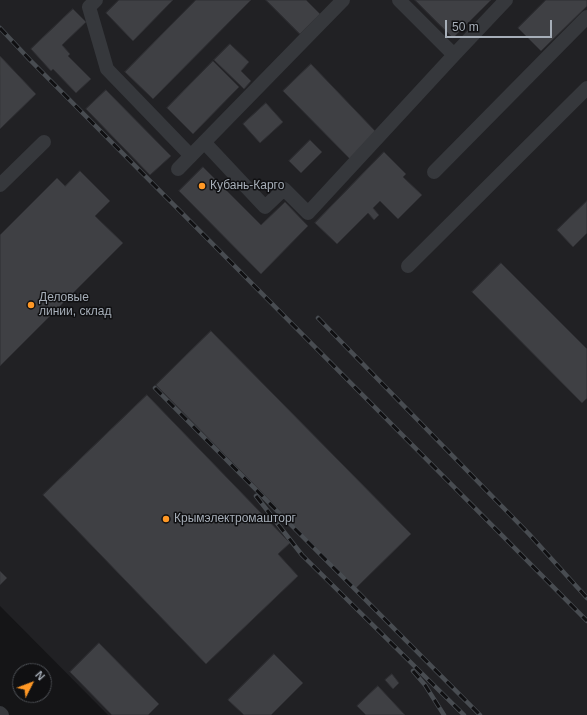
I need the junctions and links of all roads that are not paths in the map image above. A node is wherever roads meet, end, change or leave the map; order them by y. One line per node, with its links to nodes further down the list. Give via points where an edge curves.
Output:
1 (96, 0): 10 (lane, via 89,7 107,69)
2 (343, 0): 9 (lane)
3 (399, 0): 6 (lane)
4 (506, 0): 6 (lane)
5 (587, 17): 12 (lane)
6 (454, 55): 9 (lane, via 308,213 284,189 265,207)
7 (587, 88): 14 (lane)
8 (44, 142): 13 (lane)
9 (204, 142): 10 (lane)
10 (191, 156): 11 (lane)
11 (178, 169)
12 (434, 172)
13 (0, 185)
14 (408, 266)

